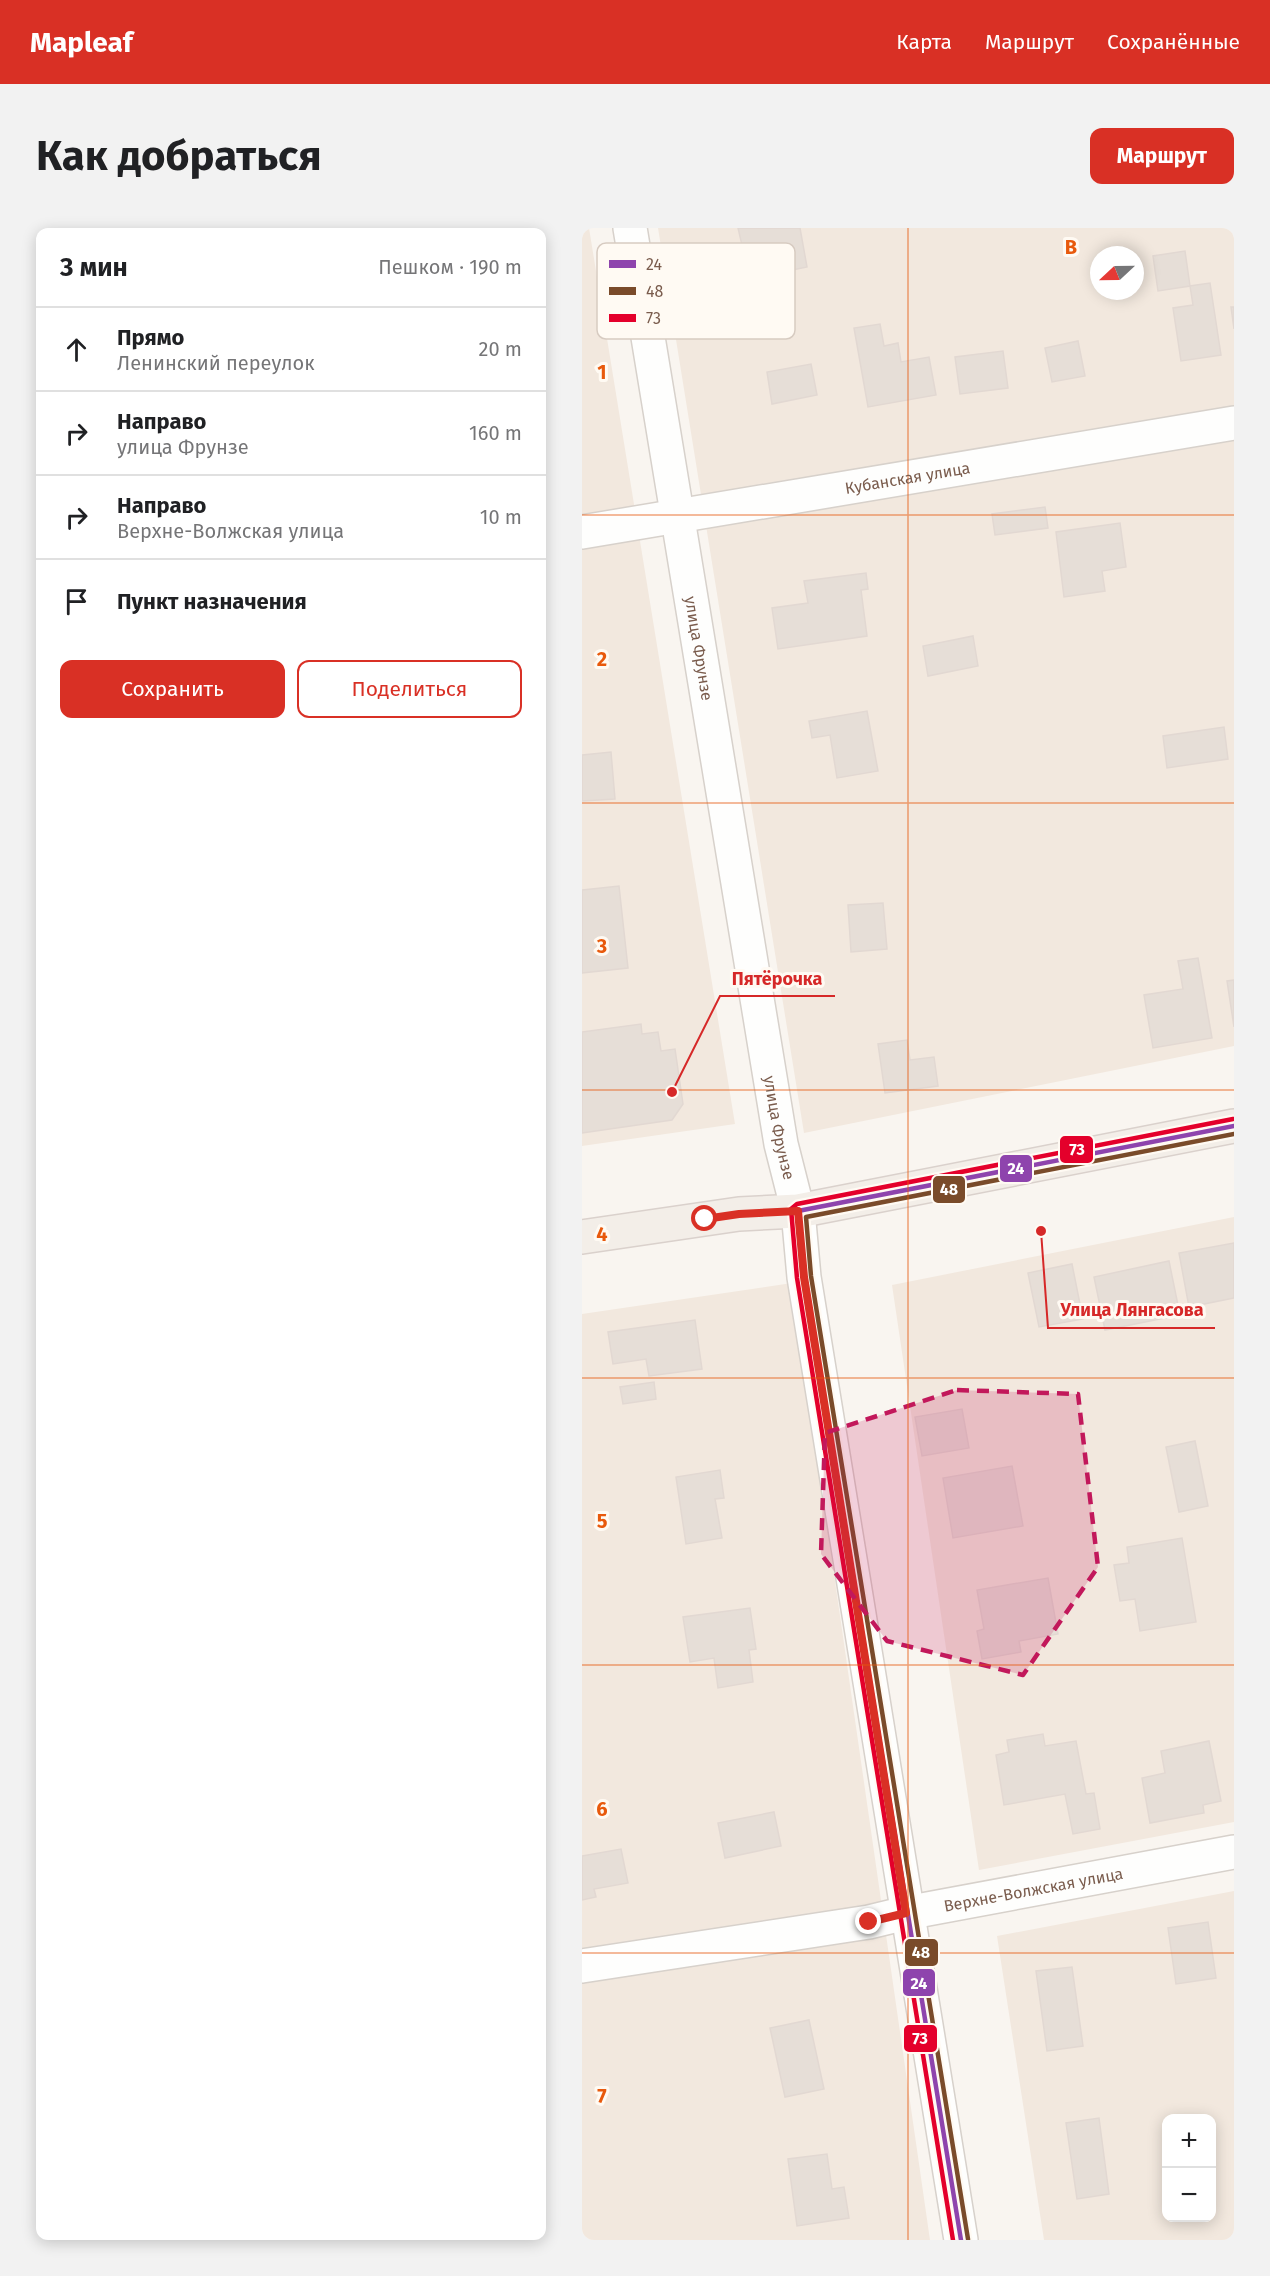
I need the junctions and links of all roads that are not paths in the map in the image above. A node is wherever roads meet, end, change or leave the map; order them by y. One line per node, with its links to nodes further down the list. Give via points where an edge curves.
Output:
1 (630, 228): 2 (street, улица Фрунзе)
2 (632, 243)
3 (648, 339): 5 (street, улица Фрунзе)
4 (1234, 423): 5 (street, Кубанская улица)
5 (677, 516): 6 (street, Кубанская улица); 8 (street, улица Фрунзе, via 781,1144)
6 (582, 532)
7 (1234, 1126): 8 (main road)
8 (798, 1211): 9 (main road, via 739,1214); 11 (street, улица Фрунзе, via 804,1277)
9 (582, 1237)
10 (1234, 1852): 11 (street, Верхне-Волжская улица)
11 (906, 1913): 12 (street, Верхне-Волжская улица); 13 (street, улица Фрунзе)
12 (582, 1966)
13 (961, 2240)

